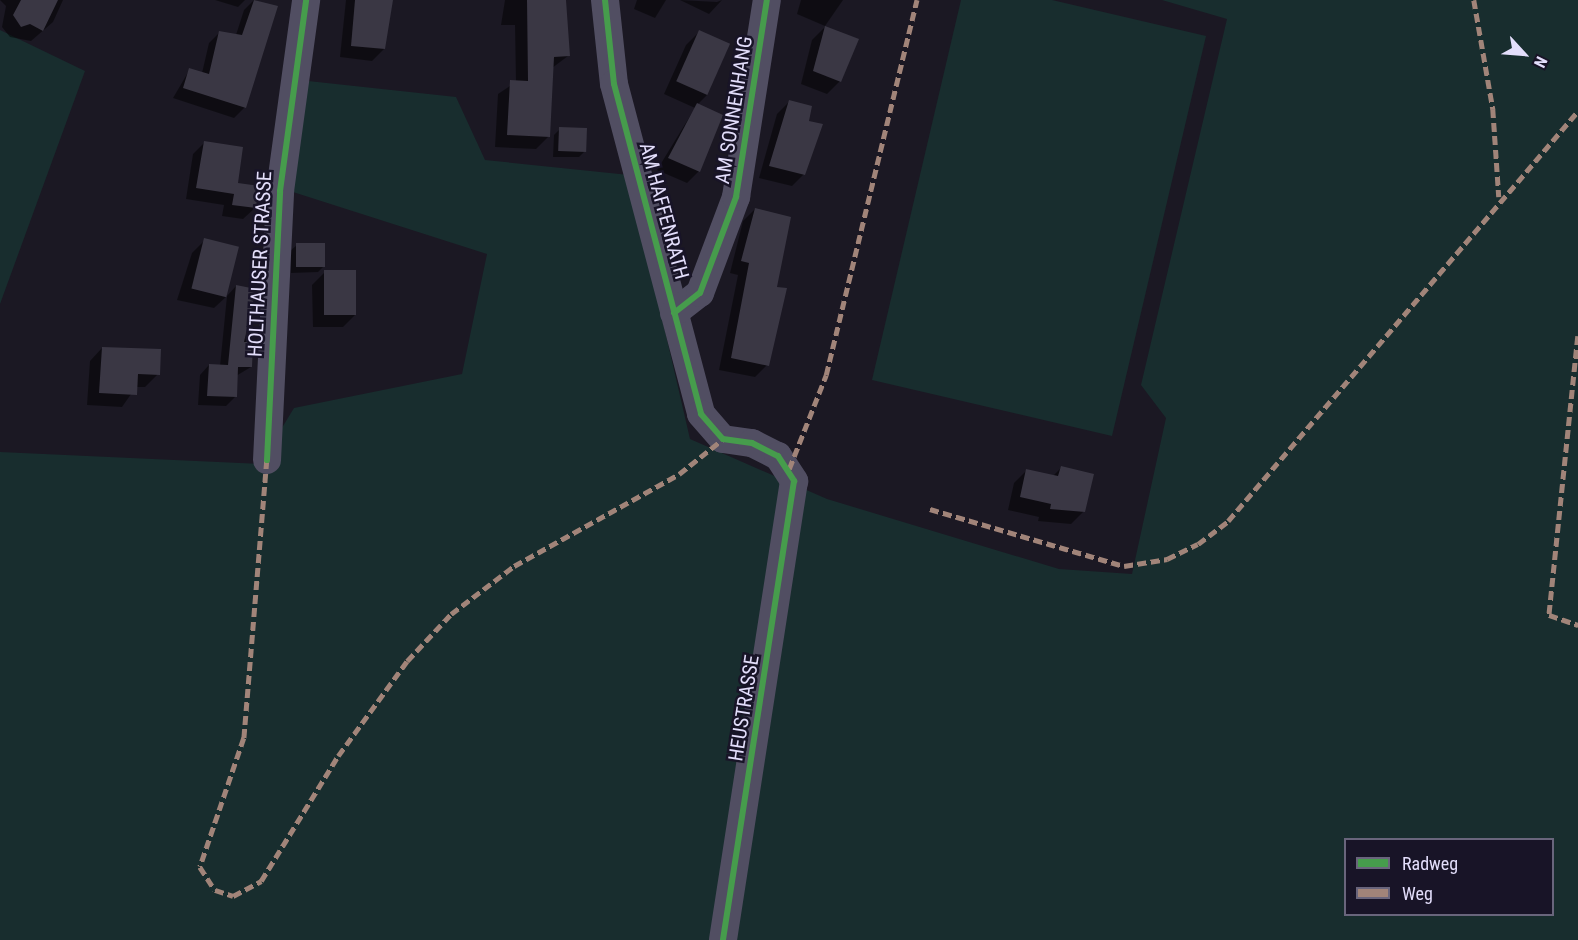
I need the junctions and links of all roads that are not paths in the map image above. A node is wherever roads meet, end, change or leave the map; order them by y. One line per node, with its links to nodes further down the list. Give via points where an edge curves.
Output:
1 (306, 0): 5 (street, HOLTHAUSER STRASSE, via 281,181)
2 (605, 0): 4 (street, AM HAFFENRATH, via 614,84)
3 (767, 0): 4 (street, AM SONNENHANG, via 736,197 699,293)
4 (674, 313): 6 (street, AM HAFFENRATH, via 693,394 708,426 723,439 778,456)
5 (267, 460)
6 (794, 481): 7 (street, HEUSTRASSE)
7 (723, 940)

